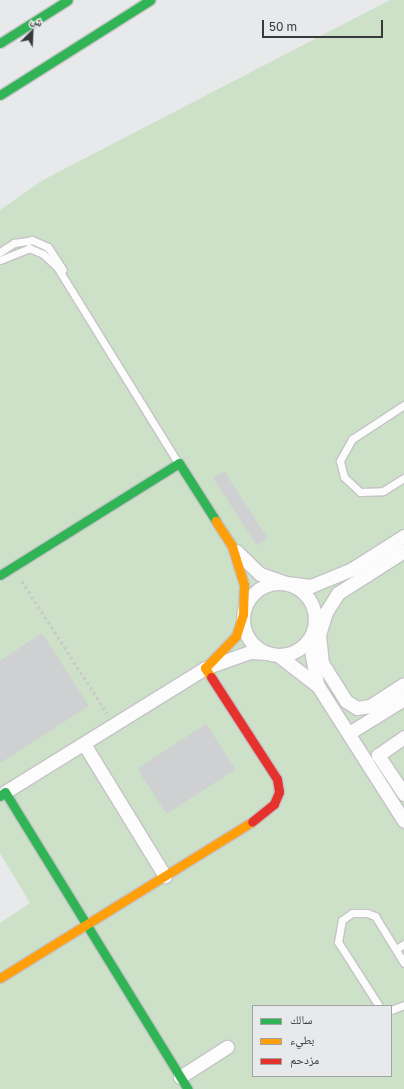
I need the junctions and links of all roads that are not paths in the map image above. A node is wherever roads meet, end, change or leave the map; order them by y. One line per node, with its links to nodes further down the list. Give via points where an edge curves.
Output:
1 (68, 0): 3 (street)
2 (150, 0): 4 (street)
3 (0, 43)
4 (0, 95)
5 (0, 252): 7 (lane, via 22,240 38,242 55,255)
6 (0, 260): 7 (lane, via 24,249 35,250 50,260)
7 (66, 278): 9 (lane)
8 (404, 405): 10 (lane, via 352,439 340,460 344,477 360,492 383,491)
9 (179, 463): 12 (street); 15 (street)
10 (404, 478)
11 (404, 536): 14 (street)
12 (232, 546): 16 (street, via 260,574); 17 (street, via 244,585)
13 (404, 551): 21 (street, via 338,593 326,612 319,635 322,663 346,701 358,708 370,706)
14 (352, 568): 16 (street, via 311,586); 18 (street, via 324,598)
15 (0, 575)
16 (286, 583): 17 (street, via 274,583 253,593); 18 (street, via 304,592 314,610)
17 (243, 614): 19 (street, via 248,638); 20 (street, via 236,636)
18 (314, 626): 19 (street, via 299,649); 22 (street, via 312,662)
19 (273, 654): 20 (street, via 244,654); 22 (street)
20 (205, 668): 26 (street); 30 (street, via 277,779 279,792 274,804 261,816)
21 (404, 684)
22 (318, 686): 24 (street)
23 (404, 699): 24 (street)
24 (349, 733): 29 (street)
25 (404, 738): 28 (street, via 378,755)
26 (84, 744): 27 (street); 30 (street)
27 (2, 794): 31 (street)
28 (404, 794)
29 (404, 821)
30 (165, 876): 31 (street)
31 (87, 925): 35 (street); 40 (street)
32 (404, 944): 33 (lane)
33 (396, 949): 34 (lane); 36 (lane, via 375,916 367,913 352,914 342,920 338,942)
34 (404, 963)
35 (0, 978)
36 (378, 1005)
37 (404, 1005): 38 (lane)
38 (392, 1010)
39 (227, 1047): 40 (street)
40 (180, 1077): 41 (street)
41 (188, 1089)

